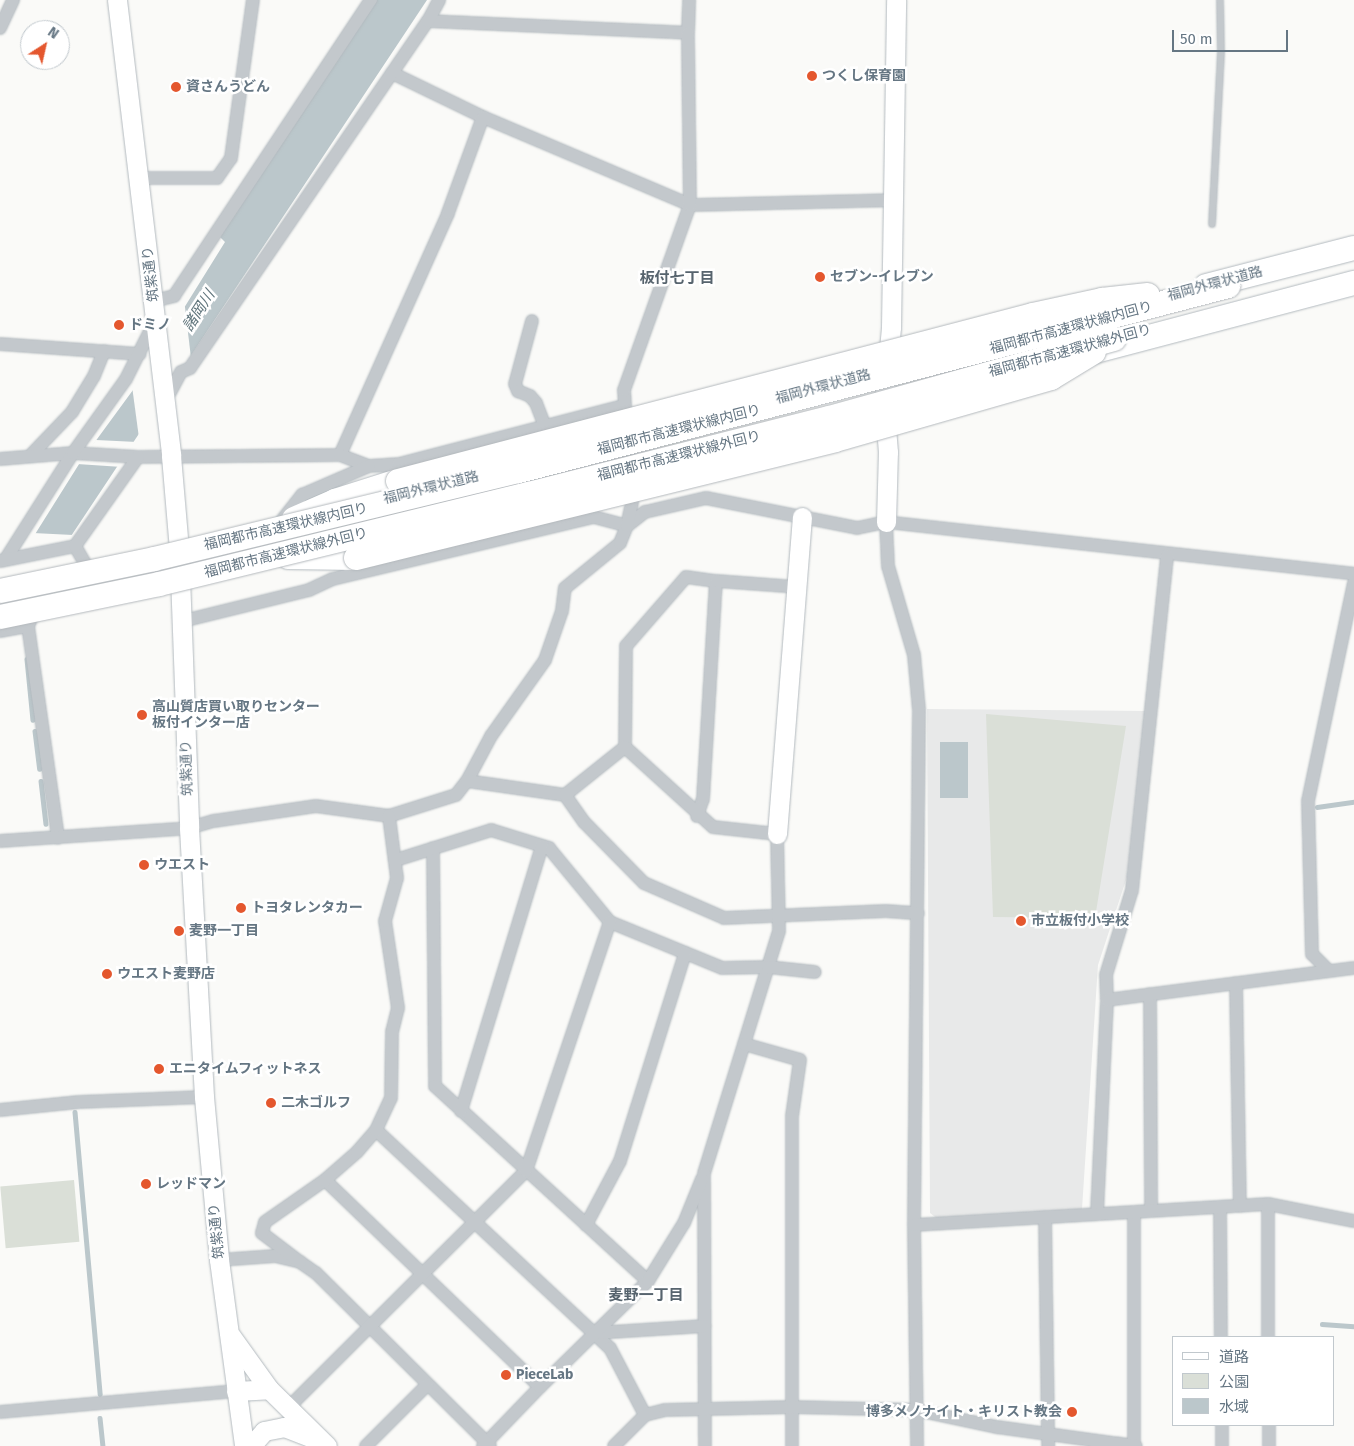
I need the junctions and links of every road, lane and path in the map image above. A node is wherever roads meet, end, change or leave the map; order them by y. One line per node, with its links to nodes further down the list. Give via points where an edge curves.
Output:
1 (13, 0): 10 (street)
2 (117, 0): 14 (street, 筑紫通り)
3 (253, 0): 14 (street, via 231,158 217,178)
4 (371, 0): 23 (street, via 174,296)
5 (439, 0): 9 (street)
6 (689, 0): 11 (street)
7 (896, 0): 15 (street)
8 (1220, 0): 17 (lane, via 1221,53)
9 (428, 21): 11 (street); 12 (street)
10 (0, 28)
11 (688, 33): 16 (street)
12 (392, 73): 13 (street); 30 (street, via 190,368 181,372)
13 (483, 117): 16 (street); 36 (street, via 448,213)
14 (140, 178): 23 (street, 筑紫通り)
15 (893, 200): 16 (street); 29 (street, via 892,327)
16 (690, 204): 32 (street, via 624,390)
17 (1212, 224)
18 (1354, 248): 29 (highway, 福岡外環状道路)
19 (1354, 254): 22 (highway, 福岡都市高速環状線内回り)
20 (1354, 276): 25 (highway, 福岡都市高速環状線外回り)
21 (1354, 283): 31 (highway)
22 (1228, 286): 46 (highway, bridge, via 1102,300 705,398 398,481 335,501); 58 (highway, 福岡都市高速環状線内回り, bridge, via 520,471 154,559)
23 (155, 310): 28 (street); 30 (street, 筑紫通り)
24 (532, 320): 33 (street, via 515,384 518,392 536,402)
25 (1114, 339): 50 (highway, bridge, via 1051,378 835,440 356,558); 59 (highway, 福岡都市高速環状線外回り, bridge, via 829,418 529,494 159,584)
26 (0, 344): 27 (street)
27 (104, 351): 28 (street); 37 (street, via 94,376 72,412)
28 (140, 354): 35 (street)
29 (885, 370): 31 (street); 34 (highway, 福岡外環状道路)
30 (165, 401): 38 (street, 筑紫通り)
31 (884, 404): 42 (highway); 44 (street, via 888,452)
32 (624, 406): 33 (street); 34 (street)
33 (545, 427): 41 (street, via 399,464)
34 (627, 439): 42 (street); 46 (highway, 福岡外環状道路)
35 (73, 453): 37 (street); 39 (street); 51 (street)
36 (340, 454): 38 (street); 41 (street)
37 (30, 456): 40 (street)
38 (172, 456): 39 (street); 48 (street, 筑紫通り)
39 (135, 457): 47 (street)
40 (0, 459)
41 (369, 466): 46 (street, via 302,495)
42 (629, 471): 45 (street, via 632,502); 50 (highway)
43 (802, 518): 44 (street, via 857,528); 45 (street, via 706,498 646,512); 57 (street)
44 (886, 522): 49 (street); 76 (street, via 888,566 914,655 919,710)
45 (627, 526): 60 (street, via 594,517 333,579 310,590); 65 (street, via 620,543 566,588 562,611 545,660 491,736)
46 (277, 527): 48 (highway, 福岡外環状道路)
47 (75, 546): 51 (street); 52 (street)
48 (179, 549): 52 (highway, 福岡外環状道路); 56 (street, 筑紫通り)
49 (1167, 556): 53 (street); 86 (street, via 1132,890 1106,975)
50 (282, 557): 56 (highway)
51 (3, 560)
52 (90, 574): 58 (highway, 福岡外環状道路)
53 (1354, 574)
54 (716, 581): 57 (street); 64 (street, via 686,577 626,646); 68 (street, via 703,799)
55 (1354, 583): 82 (street, via 1308,801 1312,954)
56 (180, 586): 60 (street, 筑紫通り); 61 (highway)
57 (797, 587): 70 (street)
58 (0, 591)
59 (0, 617)
60 (183, 620): 69 (street, 筑紫通り)
61 (30, 622): 62 (highway); 63 (street); 71 (street)
62 (0, 624)
63 (0, 632)
64 (625, 747): 66 (street); 68 (street)
65 (467, 781): 66 (street); 67 (street, via 456,795)
66 (564, 795): 77 (street, via 584,822 644,883 724,918)
67 (389, 816): 69 (street, via 316,806 214,821); 75 (street)
68 (697, 816): 70 (street, via 712,826)
69 (189, 828): 71 (street); 88 (street, 筑紫通り)
70 (778, 834): 77 (street)
71 (58, 838): 72 (street)
72 (0, 840)
73 (542, 846): 74 (street, via 491,830); 78 (street, via 549,848); 90 (street)
74 (433, 848): 75 (street); 90 (street, via 435,1086)
75 (396, 860): 91 (street, via 397,878 386,921 398,1008 392,1032 391,1098)
76 (918, 913): 77 (street, via 886,911); 105 (street)
77 (777, 916): 80 (street, via 779,931)
78 (610, 922): 79 (street); 92 (street)
79 (685, 953): 80 (street, via 722,968); 104 (street, via 620,1161)
80 (768, 967): 83 (street); 87 (street)
81 (1354, 968): 82 (street)
82 (1329, 971): 84 (street)
83 (815, 972)
84 (1236, 983): 85 (street); 96 (street)
85 (1150, 994): 86 (street); 98 (street)
86 (1106, 1000): 100 (street)
87 (744, 1044): 93 (street); 120 (street, via 800,1060 792,1116)
88 (204, 1097): 89 (street, via 80,1102); 106 (street, 筑紫通り)
89 (0, 1110)
90 (461, 1111): 92 (street)
91 (376, 1130): 94 (street); 103 (street)
92 (526, 1171): 103 (street); 104 (street)
93 (704, 1174): 109 (street, via 684,1223); 110 (street)
94 (325, 1180): 107 (street, via 265,1222 262,1233); 108 (street)
95 (1268, 1204): 96 (street); 102 (street); 115 (street)
96 (1240, 1206): 97 (street)
97 (1220, 1207): 98 (street); 114 (street)
98 (1151, 1211): 99 (street)
99 (1134, 1212): 100 (street); 138 (street)
100 (1097, 1213): 101 (street)
101 (1045, 1217): 105 (street); 128 (street)
102 (1354, 1221)
103 (474, 1224): 108 (street); 112 (street)
104 (586, 1225): 109 (street)
105 (914, 1225): 123 (street)
106 (219, 1260): 107 (street, via 275,1256); 113 (street, 筑紫通り)
107 (300, 1262): 111 (street, via 316,1273)
108 (424, 1276): 111 (street); 117 (street)
109 (648, 1280): 112 (street)
110 (705, 1326): 112 (street); 122 (street)
111 (371, 1327): 116 (street); 121 (street)
112 (595, 1333): 117 (street); 125 (street, via 610,1348)
113 (230, 1335): 118 (street); 119 (street, 筑紫通り)
114 (1221, 1336)
115 (1268, 1336)
116 (427, 1385): 130 (street); 133 (street)
117 (540, 1387): 130 (street)
118 (269, 1389): 119 (street); 121 (street)
119 (236, 1391): 124 (street); 131 (street, 筑紫通り)
120 (793, 1407): 122 (street); 123 (street); 136 (street)
121 (288, 1408): 129 (street)
122 (705, 1408): 125 (street, via 664,1410); 135 (street)
123 (916, 1410): 128 (street); 137 (street)
124 (0, 1412)
125 (645, 1415): 134 (street)
126 (1222, 1426): 139 (street)
127 (1269, 1426): 140 (street)
128 (1048, 1440): 138 (street)
129 (325, 1444): 132 (street, via 284,1426 264,1431)
130 (487, 1445)
131 (244, 1446)
132 (251, 1446)
133 (366, 1446)
134 (614, 1446)
135 (705, 1446)
136 (792, 1446)
137 (917, 1446)
138 (1135, 1446)
139 (1222, 1446)
140 (1269, 1446)

